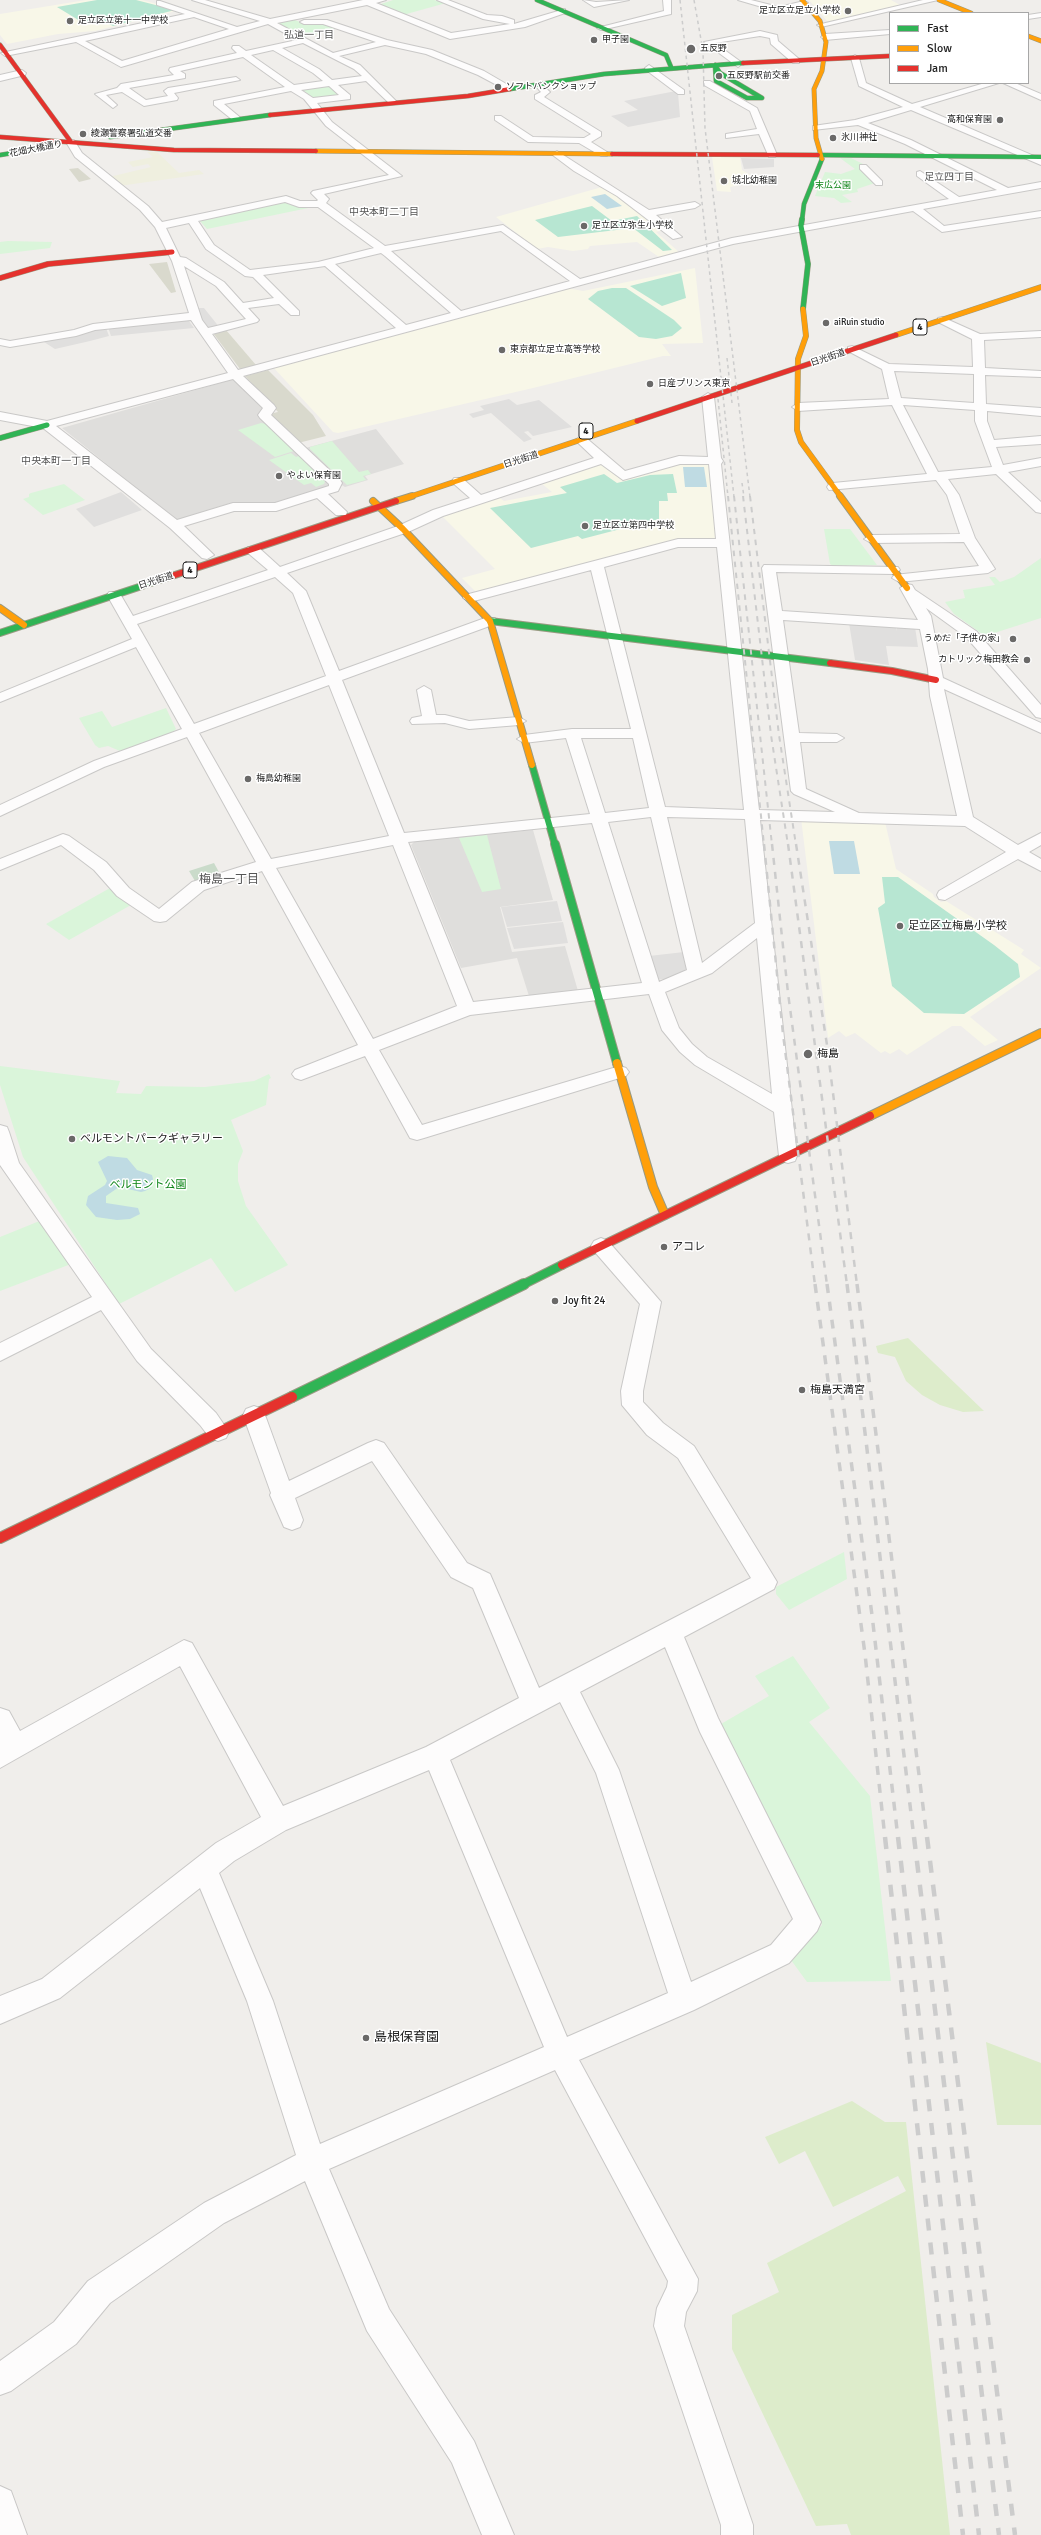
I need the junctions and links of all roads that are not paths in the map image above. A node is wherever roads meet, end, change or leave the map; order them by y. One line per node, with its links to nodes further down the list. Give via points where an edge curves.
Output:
1 (196, 0): 25 (street)
2 (382, 0): 11 (street)
3 (441, 0): 28 (street, via 486,17 499,18)
4 (537, 0): 17 (main road)
5 (587, 0): 6 (street, via 594,5)
6 (625, 0)
7 (667, 0): 30 (street, via 668,12)
8 (742, 0): 13 (street, via 779,10)
9 (934, 0): 20 (street)
10 (939, 0): 18 (main road)
11 (363, 1): 15 (street); 27 (street)
12 (325, 2): 15 (street)
13 (803, 2): 29 (main road)
14 (160, 3): 19 (street)
15 (343, 7): 16 (street)
16 (330, 10): 22 (street); 23 (street)
17 (562, 11): 28 (street); 30 (main road)
18 (969, 12)
19 (197, 14): 31 (street); 32 (street)
20 (874, 14): 26 (street); 29 (street)
21 (1041, 15): 24 (street)
22 (290, 17): 25 (street); 44 (street, via 306,23 324,22)
23 (351, 17)
24 (1029, 17)
25 (268, 21): 32 (street); 42 (street)
26 (889, 21)
27 (428, 25): 33 (street); 35 (street, via 450,36)
28 (517, 25): 35 (street)
29 (821, 25): 40 (main road)
30 (601, 28): 64 (main road, via 666,55)
31 (130, 29): 36 (street); 41 (street)
32 (236, 29): 38 (street)
33 (414, 29)
34 (889, 32): 40 (street)
35 (472, 34): 45 (street, via 480,39)
36 (140, 35)
37 (1029, 36): 43 (main road)
38 (218, 37): 50 (street); 53 (street)
39 (402, 37): 44 (street)
40 (825, 37): 57 (main road)
41 (78, 40): 50 (street, via 121,64); 52 (street)
42 (303, 41): 48 (street); 54 (street)
43 (1041, 41)
44 (386, 42): 51 (street); 54 (street)
45 (466, 43)
46 (157, 44): 50 (street)
47 (0, 45): 52 (main road)
48 (273, 47): 53 (street); 66 (street)
49 (444, 48): 51 (street)
50 (168, 49): 60 (street)
51 (429, 52): 81 (street, via 481,73)
52 (6, 53): 67 (main road)
53 (243, 53): 58 (street); 68 (street)
54 (331, 56): 63 (street)
55 (889, 56): 56 (main road)
56 (855, 58): 57 (main road); 78 (street, via 862,84)
57 (823, 59): 59 (main road); 93 (main road, via 822,71 814,89)
58 (213, 60): 60 (street); 71 (street)
59 (796, 61): 61 (main road); 61 (street, via 774,42 774,37 760,33 708,42)
60 (198, 64): 80 (street, via 173,70 182,76 121,87)
61 (738, 64): 62 (main road)
62 (715, 65): 62 (main road, via 720,73 762,98 747,98 716,81); 64 (main road)
63 (354, 66): 66 (street); 70 (street)
64 (671, 67): 65 (main road)
65 (650, 69): 77 (main road); 82 (street)
66 (316, 71): 68 (street); 72 (street)
67 (22, 73): 69 (street); 98 (main road, via 56,124)
68 (272, 75): 79 (street)
69 (0, 78)
70 (368, 78): 72 (street); 86 (street)
71 (236, 80): 80 (street, via 191,91 168,91 174,98 144,103); 83 (street)
72 (330, 83): 79 (street); 85 (street, via 347,97)
73 (707, 83): 94 (street, via 754,110)
74 (883, 84): 78 (street)
75 (992, 84): 88 (street)
76 (1009, 84): 84 (street)
77 (539, 85): 81 (main road); 97 (street, via 546,92 538,97 598,134)
78 (869, 87): 88 (street)
79 (294, 88): 83 (street); 85 (street)
80 (124, 89): 87 (street, via 99,94)
81 (511, 89): 86 (main road, via 458,97)
82 (681, 92)
83 (255, 95): 91 (street, via 217,103)
84 (1041, 97)
85 (312, 101): 89 (street)
86 (393, 102): 89 (main road)
87 (113, 105)
88 (912, 107): 92 (street); 106 (street)
89 (316, 110): 91 (main road); 99 (street, via 328,124)
90 (498, 118): 97 (street, via 531,140)
91 (237, 119): 98 (main road)
92 (858, 122): 93 (street); 105 (street)
93 (816, 128): 104 (main road, via 817,144)
94 (762, 131): 95 (street); 103 (street)
95 (729, 136)
96 (0, 137): 98 (main road)
97 (586, 141): 101 (street)
98 (72, 142): 99 (main road, via 174,150); 102 (main road, 花畑大橋通り); 120 (street, via 78,155 144,208)
99 (365, 152): 100 (main road); 113 (street, via 397,176 316,193 324,199)
100 (557, 154): 101 (main road); 116 (street)
101 (604, 154): 103 (main road)
102 (0, 155)
103 (772, 155): 104 (main road)
104 (823, 156): 105 (main road); 121 (main road, via 804,204)
105 (936, 157): 106 (main road); 107 (street)
106 (1038, 159)
107 (954, 166): 111 (street); 112 (street, via 920,174)
108 (863, 167): 109 (street)
109 (879, 183)
110 (1041, 185): 111 (street)
111 (1006, 192): 112 (street)
112 (959, 199): 115 (street); 119 (street)
113 (320, 204): 118 (street, via 299,204 286,198); 123 (street)
114 (695, 205): 116 (street)
115 (914, 207): 119 (street, via 942,229); 121 (street)
116 (647, 213): 122 (street)
117 (1041, 214): 119 (street)
118 (191, 218): 120 (street); 124 (street, via 210,247)
119 (992, 221)
120 (160, 226): 125 (street)
121 (801, 228): 130 (street, via 732,241); 144 (main road, via 808,264 802,302 806,336)
122 (677, 236)
123 (382, 250): 126 (street); 130 (street, via 503,228); 135 (street)
124 (217, 252): 125 (street); 127 (street, via 249,274)
125 (177, 258): 128 (main road, via 48,264); 133 (street, via 220,284); 136 (street)
126 (327, 262): 127 (street); 138 (street)
127 (254, 272): 132 (street)
128 (0, 278)
129 (1041, 280): 144 (main road, 日光街道 / 4)
130 (578, 282): 135 (street)
131 (1041, 287): 137 (main road, 日光街道 / 4)
132 (282, 300): 133 (street); 134 (street)
133 (242, 306): 139 (street, via 253,320)
134 (296, 314)
135 (458, 314): 138 (street)
136 (195, 316): 139 (street); 142 (street, via 93,327 76,333 10,344)
137 (942, 320): 141 (street); 143 (main road, 日光街道 / 4)
138 (404, 329): 147 (street)
139 (206, 332): 147 (street)
140 (1041, 334): 141 (street)
141 (978, 337): 146 (street)
142 (0, 342)
143 (852, 349): 144 (main road, 日光街道 / 4); 145 (street)
144 (798, 363): 149 (main road, 日光街道 / 4); 152 (main road); 169 (main road, 日光街道 / 4)
145 (887, 367): 146 (street); 150 (street)
146 (979, 371): 148 (street); 151 (street)
147 (236, 374): 155 (street); 167 (street, via 270,408 264,415 336,483 334,488)
148 (1041, 374)
149 (708, 397): 157 (main road, 日光街道 / 4); 161 (street)
150 (896, 402): 151 (street); 152 (street); 164 (street)
151 (980, 406): 153 (street); 159 (street, via 981,421)
152 (798, 407): 166 (main road, via 797,430 801,442)
153 (1041, 412)
154 (0, 416): 155 (street)
155 (47, 425): 156 (main road); 172 (street)
156 (0, 438)
157 (581, 440): 160 (street); 165 (main road, 日光街道 / 4)
158 (1041, 440): 159 (street)
159 (989, 444): 163 (street)
160 (603, 458): 161 (street, via 623,476 679,460); 168 (street)
161 (717, 461): 176 (street)
162 (1041, 462): 163 (street)
163 (999, 470): 164 (street); 170 (street)
164 (936, 476): 166 (street); 174 (street, via 953,494)
165 (458, 481): 168 (street); 169 (main road, 日光街道 / 4)
166 (833, 487): 175 (main road)
167 (319, 493): 171 (street); 172 (street, via 276,506 233,507)
168 (478, 499): 173 (street)
169 (377, 504): 171 (main road, 日光街道 / 4); 173 (main road); 177 (main road, 日光街道 / 4)
170 (1041, 509)
171 (342, 512): 178 (main road, 日光街道 / 4)
172 (175, 525): 178 (street)
173 (403, 529): 180 (street); 183 (main road)
174 (968, 538): 175 (street); 181 (street, via 988,569)
175 (871, 540): 181 (main road)
176 (723, 543): 179 (street, via 678,543); 196 (street)
177 (253, 550): 180 (street); 182 (main road, 日光街道 / 4)
178 (207, 555): 187 (main road, 日光街道 / 4)
179 (597, 566): 183 (street); 194 (street)
180 (279, 571): 190 (street); 198 (street, via 299,591)
181 (899, 579): 185 (street); 186 (street, via 769,568); 188 (street)
182 (114, 595): 190 (street); 192 (main road, 日光街道 / 4)
183 (470, 598): 189 (main road)
184 (0, 608): 187 (main road)
185 (942, 614): 188 (street, via 931,612); 202 (street, via 971,634 987,650)
186 (776, 616): 188 (street); 197 (street)
187 (15, 619): 191 (main road, 日光街道 / 4); 192 (main road)
188 (925, 620): 199 (street)
189 (490, 621): 194 (main road); 198 (street); 203 (main road)
190 (130, 622): 195 (street)
191 (0, 624)
192 (24, 625): 193 (main road, 日光街道 / 4)
193 (0, 633)
194 (616, 635): 196 (main road); 208 (street)
195 (140, 641): 201 (street); 206 (street)
196 (736, 650): 197 (main road); 214 (street)
197 (782, 656): 199 (main road, via 892,671); 209 (street)
198 (334, 678): 206 (street); 219 (street)
199 (936, 680): 204 (street); 217 (street, via 944,725)
200 (424, 690): 203 (street, via 424,721 445,719 469,725)
201 (0, 698)
202 (1041, 716): 204 (street, via 1037,720)
203 (519, 721): 211 (main road)
204 (1025, 721): 205 (street)
205 (1041, 729)
206 (190, 731): 212 (street, via 99,764); 223 (street)
207 (572, 733): 208 (street); 211 (street); 215 (street)
208 (639, 734): 213 (street)
209 (791, 737): 210 (street); 216 (street, via 799,791)
210 (838, 738)
211 (524, 739): 218 (main road)
212 (0, 811)
213 (659, 812): 214 (street); 215 (street); 227 (street)
214 (751, 815): 216 (street); 226 (street)
215 (598, 818): 218 (street); 228 (street)
216 (861, 818): 217 (street)
217 (968, 821): 221 (street)
218 (548, 823): 219 (street); 229 (main road)
219 (399, 838): 223 (street); 230 (street)
220 (1041, 838): 221 (street)
221 (1018, 852): 224 (street); 225 (street)
222 (0, 865): 223 (street, via 63,839 100,866 123,892 160,917 198,886)
223 (265, 866): 232 (street)
224 (1041, 866)
225 (945, 895)
226 (764, 924): 227 (street, via 706,969); 235 (street)
227 (696, 973): 228 (street)
228 (654, 988): 229 (street); 235 (street, via 671,1030 686,1048 701,1061)
229 (597, 994): 230 (street); 233 (main road)
230 (467, 1009): 232 (street)
231 (1041, 1033): 237 (main road)
232 (369, 1047): 233 (street, via 416,1133); 234 (street)
233 (620, 1072): 238 (main road, via 653,1187)
234 (301, 1074)
235 (782, 1109): 237 (street)
236 (0, 1132): 240 (street, via 10,1165)
237 (788, 1156): 238 (main road)
238 (665, 1215): 239 (main road)
239 (601, 1246): 242 (main road); 247 (street, via 651,1302 632,1391 633,1405 655,1428 686,1452 766,1582)
240 (105, 1299): 241 (street); 243 (street, via 144,1355)
241 (0, 1353)
242 (254, 1415): 243 (main road); 244 (street)
243 (218, 1432): 246 (main road)
244 (281, 1495): 245 (street); 249 (street, via 376,1449 459,1570 482,1581)
245 (292, 1520)
246 (0, 1538)
247 (670, 1632): 248 (street); 255 (street, via 709,1724 808,1922 780,1954)
248 (565, 1687): 249 (street); 255 (street, via 607,1770)
249 (533, 1702): 252 (street)
250 (0, 1719): 251 (street)
251 (8, 1752): 253 (street, via 184,1651)
252 (435, 1755): 253 (street); 257 (street)
253 (277, 1821): 254 (street, via 225,1852)
254 (204, 1868): 256 (street, via 51,1989); 258 (street, via 260,2001)
255 (684, 2000): 257 (street)
256 (0, 2010)
257 (560, 2052): 258 (street); 263 (street, via 683,2279 682,2291 672,2308 669,2326 737,2525)
258 (312, 2162): 259 (street, via 214,2213 99,2292 65,2334); 262 (street, via 378,2320 463,2452)
259 (0, 2380)
260 (0, 2502): 261 (street)
261 (11, 2535)
262 (498, 2535)
263 (737, 2535)

